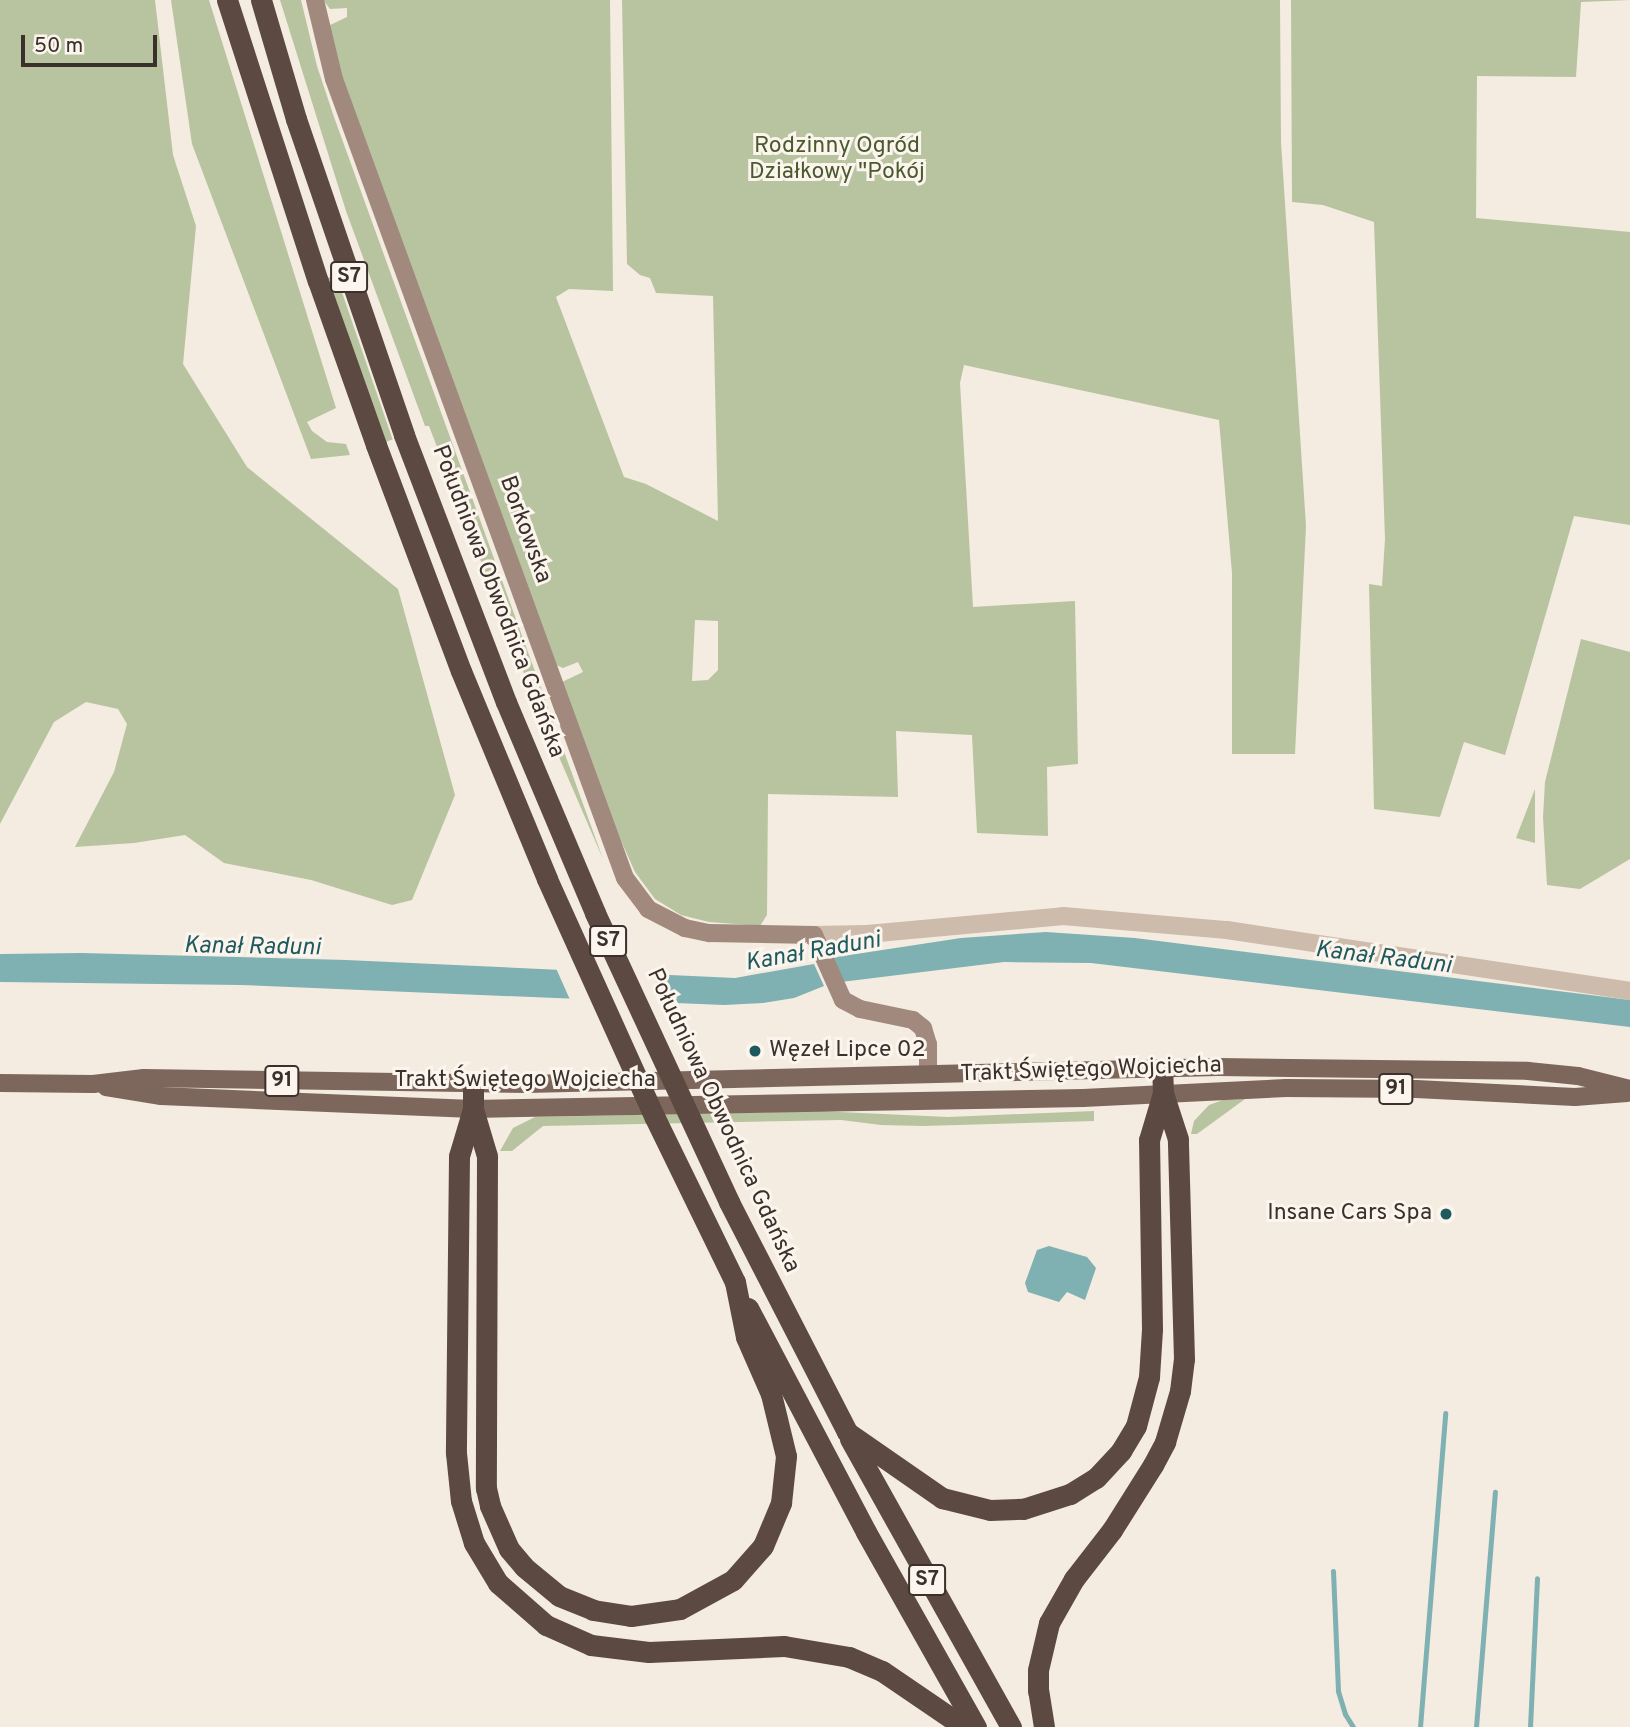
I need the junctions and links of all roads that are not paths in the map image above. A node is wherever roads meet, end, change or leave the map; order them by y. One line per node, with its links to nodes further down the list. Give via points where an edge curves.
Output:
1 (227, 0): 14 (highway, S7, bridge, via 376,445 461,671 547,879 649,1106)
2 (261, 0): 15 (highway, Południowa Obwodnica Gdańska / S7, bridge, via 296,119 404,435 506,702 595,913 729,1202)
3 (315, 0): 4 (street, Borkowska, via 339,92 625,878 648,909 685,928 709,933)
4 (814, 935): 5 (street, via 1063,916 1227,930); 7 (street, Trakt Świętego Wojciecha, via 837,990 851,1006 913,1020 923,1028 929,1044)
5 (1630, 991)
6 (1162, 1069): 7 (main road, Trakt Świętego Wojciecha / 91); 11 (main road, Trakt Świętego Wojciecha / 91, via 1528,1071 1578,1076); 12 (highway)
7 (928, 1073): 10 (main road, Trakt Świętego Wojciecha / 91)
8 (0, 1083): 9 (main road, Trakt Świętego Wojciecha / 91)
9 (93, 1084): 10 (main road, Trakt Świętego Wojciecha / 91, via 144,1078); 13 (main road, Trakt Świętego Wojciecha / 91, via 161,1097)
10 (472, 1084): 13 (highway)
11 (1630, 1091): 12 (main road, Trakt Świętego Wojciecha / 91, via 1575,1097 1416,1089)
12 (1163, 1093): 13 (main road, Trakt Świętego Wojciecha / 91); 15 (highway, via 1149,1140 1152,1340 1145,1400 1121,1451 1096,1478 1046,1504 1023,1509 972,1508 926,1489); 19 (highway, via 1178,1139 1184,1359 1180,1391 1153,1465 1049,1623 1038,1670)
13 (473, 1108): 14 (highway, via 488,1156 486,1488 499,1529 524,1567 559,1596 593,1610 631,1616 680,1609 733,1580 763,1546 781,1503 786,1456 772,1394 746,1337); 16 (highway, via 460,1156 456,1453 461,1501 474,1543 498,1583 524,1609 570,1638 610,1649 649,1652 772,1646 842,1655 882,1671)
14 (735, 1282): 17 (highway, S7, via 866,1532)
15 (846, 1432): 18 (highway, Południowa Obwodnica Gdańska / S7)
16 (964, 1727)
17 (976, 1727)
18 (1011, 1727)
19 (1044, 1727)

